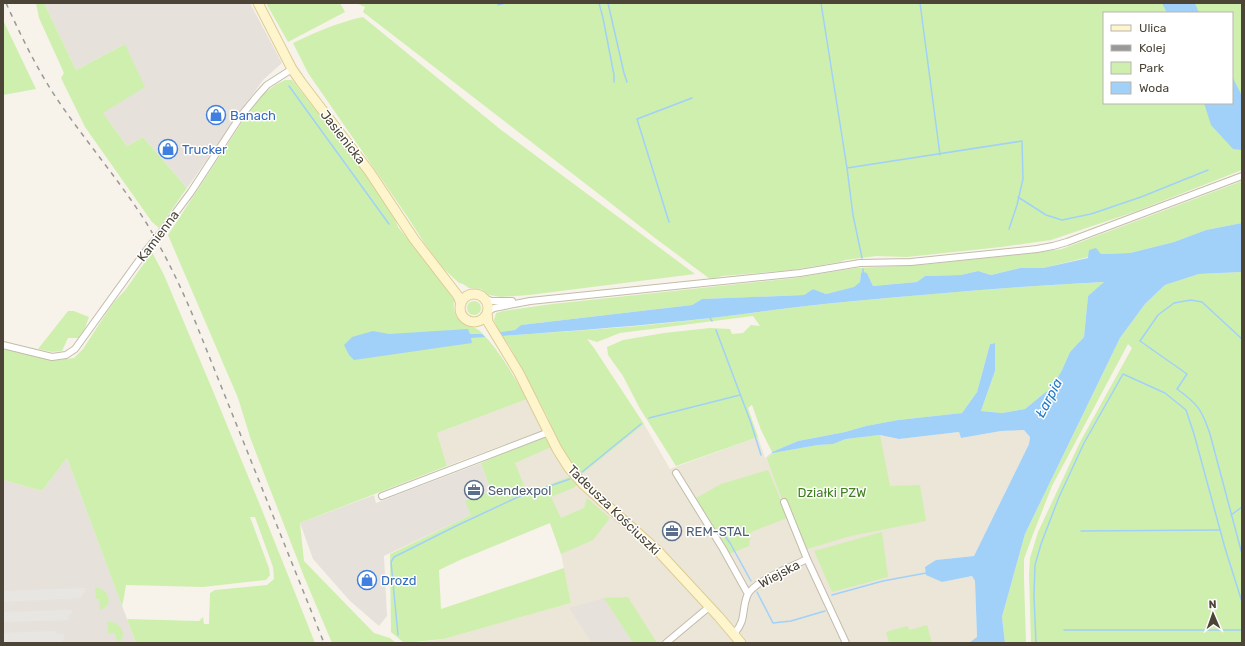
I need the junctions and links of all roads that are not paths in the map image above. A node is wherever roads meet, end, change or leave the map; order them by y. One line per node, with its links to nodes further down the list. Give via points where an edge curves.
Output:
1 (258, 3): 2 (main road, Jasienicka)
2 (292, 69): 4 (main road, Jasienicka); 11 (street, Kamienna, via 267,85 247,108 191,192 75,349 66,355 52,357)
3 (1242, 176): 7 (street, via 1068,242 1037,249 911,262 860,263 800,273)
4 (436, 266): 5 (main road, Jasienicka, via 465,292); 8 (main road, Jasienicka)
5 (472, 294): 6 (main road); 8 (main road, via 464,298)
6 (484, 298): 7 (street, via 491,301); 9 (main road)
7 (530, 301): 9 (street, via 494,308)
8 (461, 304): 10 (main road, via 463,316)
9 (487, 312): 10 (main road, via 483,319); 12 (main road, via 488,322)
10 (475, 322): 12 (main road, via 481,324)
11 (3, 345)
12 (503, 347): 13 (main road, Tadeusza Kościuszki, via 523,380)
13 (548, 432): 15 (street); 19 (main road, Tadeusza Kościuszki, via 574,474 656,550)
14 (676, 473): 18 (street)
15 (382, 496)
16 (784, 502): 17 (street)
17 (807, 559): 18 (street, Wiejska, via 763,581); 23 (street)
18 (748, 594): 20 (street, Wiejska, via 742,623)
19 (709, 606): 20 (main road, Tadeusza Kościuszki); 21 (street)
20 (734, 634): 22 (main road, Tadeusza Kościuszki)
21 (666, 643)
22 (741, 643)
23 (846, 643)

